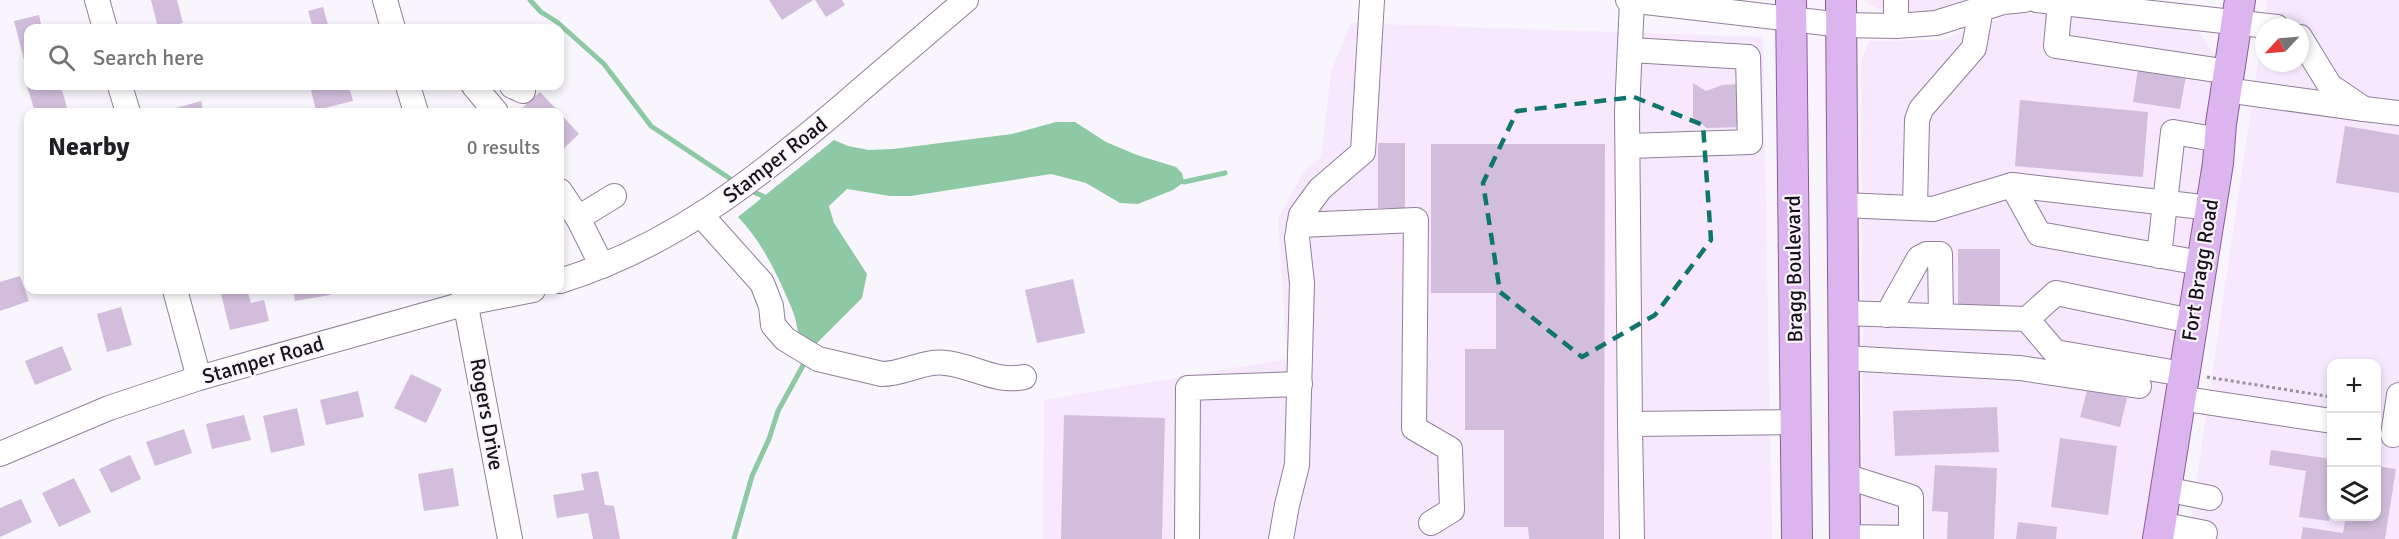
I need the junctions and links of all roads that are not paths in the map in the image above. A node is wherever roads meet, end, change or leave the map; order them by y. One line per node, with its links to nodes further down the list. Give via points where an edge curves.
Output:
1 (97, 0): 14 (street)
2 (386, 0): 15 (street)
3 (966, 0): 37 (street, Stamper Road, via 768,169)
4 (1372, 0): 39 (street, via 1363,152 1320,189 1301,215)
5 (1631, 0): 10 (street); 17 (street)
6 (1896, 0): 16 (street)
7 (2024, 0): 9 (street)
8 (2048, 1): 11 (street); 19 (street, via 2056,46)
9 (1987, 4): 16 (street, via 1936,23); 35 (street, via 1974,48 1921,109 1917,120)
10 (1791, 10): 12 (street); 61 (main road, Bragg Boulevard)
11 (2239, 12): 13 (street); 19 (main road, Fort Bragg Road)
12 (1841, 13): 16 (street); 34 (main road)
13 (2255, 18)
14 (104, 24)
15 (392, 24)
16 (1896, 26)
17 (1631, 50): 29 (street); 29 (street, via 1748,57 1750,142)
18 (2309, 52): 26 (street, via 2330,86)
19 (2228, 81): 26 (street); 28 (main road, Fort Bragg Road)
20 (121, 90): 23 (street)
21 (409, 90): 24 (street)
22 (477, 90): 25 (street)
23 (127, 108)
24 (415, 108)
25 (493, 108)
26 (2364, 109): 27 (street)
27 (2399, 113)
28 (2220, 140): 33 (street, via 2173,132); 36 (main road, Fort Bragg Road)
29 (1628, 146): 62 (street)
30 (2012, 185): 33 (street); 35 (street, via 1933,209); 40 (street, via 2039,234)
31 (614, 196): 38 (street)
32 (564, 197): 38 (street)
33 (2165, 203): 36 (street); 40 (street)
34 (1843, 205): 35 (street); 47 (main road)
35 (1915, 208)
36 (2211, 208): 41 (main road, Fort Bragg Road)
37 (701, 215): 42 (street, Stamper Road); 54 (street, via 762,282 773,325 785,339 818,359 882,374 933,362 1009,380)
38 (578, 218): 42 (street)
39 (1299, 225): 57 (street); 68 (street, via 1416,220 1414,428 1450,449 1452,510)
40 (2159, 256): 41 (street)
41 (2201, 263): 51 (main road, Fort Bragg Road)
42 (602, 266): 43 (street, Stamper Road)
43 (564, 280)
44 (176, 294): 55 (street)
45 (488, 294): 46 (street, Stamper Road)
46 (465, 296): 55 (street, Stamper Road); 72 (street, Rogers Drive)
47 (1844, 313): 48 (street); 52 (main road)
48 (1887, 315): 49 (street); 49 (street, via 1919,258 1940,254)
49 (1941, 316): 50 (street)
50 (2027, 319): 51 (street, via 2055,293); 53 (street)
51 (2192, 321): 56 (main road, Fort Bragg Road)
52 (1844, 358): 53 (street, via 2020,368); 65 (main road)
53 (2067, 364): 56 (street); 58 (street)
54 (1024, 377)
55 (199, 378): 64 (street, Stamper Road, via 109,408)
56 (2190, 383): 60 (street); 66 (main road, Fort Bragg Road)
57 (1300, 384): 73 (street, via 1188,388); 74 (street, via 1297,465)
58 (2139, 386)
59 (2399, 395): 63 (street)
60 (2327, 421)
61 (1796, 422): 62 (street); 76 (main road, Bragg Boulevard)
62 (1630, 424): 75 (street)
63 (2389, 436)
64 (0, 454)
65 (1845, 476): 71 (main road); 71 (street, via 1911,497 1911,538)
66 (2165, 489): 67 (street); 69 (main road, Fort Bragg Road)
67 (2210, 498)
68 (1431, 523)
69 (2159, 531): 70 (street)
70 (2205, 533)
71 (1845, 538)
72 (510, 539)
73 (1187, 539)
74 (1281, 539)
75 (1632, 539)
76 (1797, 539)

